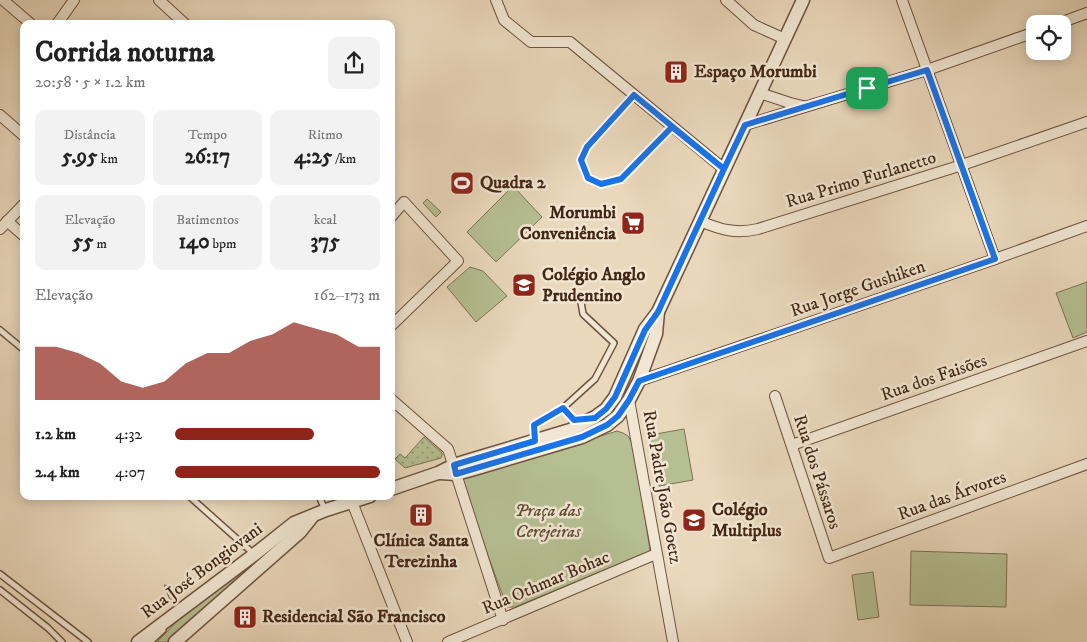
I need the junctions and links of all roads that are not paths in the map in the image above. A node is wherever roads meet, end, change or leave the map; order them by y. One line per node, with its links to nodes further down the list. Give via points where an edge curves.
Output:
1 (4, 0): 10 (street)
2 (74, 0): 11 (street)
3 (159, 0): 12 (street)
4 (496, 0): 17 (street, via 504,20 531,42 570,42)
5 (726, 0): 14 (street, via 754,25)
6 (803, 0): 14 (street, Rua Padre João Goetz)
7 (902, 0): 15 (street)
8 (1087, 13): 9 (street)
9 (1071, 19)
10 (26, 20)
11 (60, 20)
12 (181, 20)
13 (1026, 35): 15 (street)
14 (785, 39): 16 (street, Rua Padre João Goetz)
15 (927, 70): 18 (street); 24 (street)
16 (760, 92): 18 (street); 21 (street, Rua Padre João Goetz)
17 (634, 95): 22 (street); 22 (lane, via 587,147 581,160 588,178 601,184 621,179)
18 (807, 106): 21 (street)
19 (0, 116): 23 (street)
20 (1087, 122): 24 (street, Rua Primo Furlanetto)
21 (745, 125): 25 (street, Rua Padre João Goetz)
22 (672, 127): 25 (street)
23 (20, 133)
24 (962, 165): 28 (street, Rua Primo Furlanetto, via 758,229 729,230); 32 (street)
25 (724, 169): 28 (street, Rua Padre João Goetz)
26 (20, 208): 29 (street)
27 (395, 212): 35 (street, via 404,202 458,261)
28 (700, 221): 34 (street, Rua Padre João Goetz)
29 (4, 225): 31 (street)
30 (1087, 226): 32 (street, Rua Jorge Gushiken)
31 (20, 234)
32 (995, 259): 39 (street, Rua Jorge Gushiken)
33 (581, 302): 43 (lane, via 583,314 614,342 595,379)
34 (658, 312): 39 (street, Rua Padre João Goetz, via 656,334); 44 (street, Rua Padre João Goetz, via 645,330 615,397)
35 (395, 322)
36 (0, 330): 38 (lane)
37 (1087, 341): 46 (street, Rua dos Faisões)
38 (20, 347)
39 (639, 381): 41 (street, Rua Padre João Goetz)
40 (775, 396): 46 (street, Rua dos Pássaros)
41 (629, 400): 48 (street, via 607,425 582,437); 56 (street, Rua Padre João Goetz)
42 (395, 403): 48 (street, via 448,449)
43 (563, 408): 44 (lane, via 574,420); 45 (lane, via 534,425)
44 (595, 418): 45 (street)
45 (535, 441): 48 (street)
46 (792, 445): 57 (street, Rua dos Pássaros)
47 (1087, 464): 57 (street, Rua das Árvores)
48 (455, 470): 49 (street); 61 (street)
49 (395, 488)
50 (194, 500): 55 (lane)
51 (319, 500): 54 (lane)
52 (358, 500): 53 (street, Rua José Bongiovani)
53 (352, 502): 54 (street, Rua José Bongiovani); 67 (street)
54 (320, 513): 55 (street, Rua José Bongiovani, via 294,523); 66 (street, Rua José Bongiovani)
55 (255, 554): 60 (street, Rua José Bongiovani)
56 (656, 554): 61 (street, Rua Othmar Bohac); 69 (street, Rua Padre João Goetz)
57 (829, 558)
58 (0, 574): 63 (lane)
59 (0, 590): 62 (lane)
60 (181, 610): 64 (street, Rua José Bongiovani); 65 (lane)
61 (503, 620): 68 (street, Rua Othmar Bohac)
62 (62, 642)
63 (88, 642)
64 (138, 642)
65 (150, 642)
66 (175, 642)
67 (407, 642)
68 (448, 642)
69 (673, 642)

